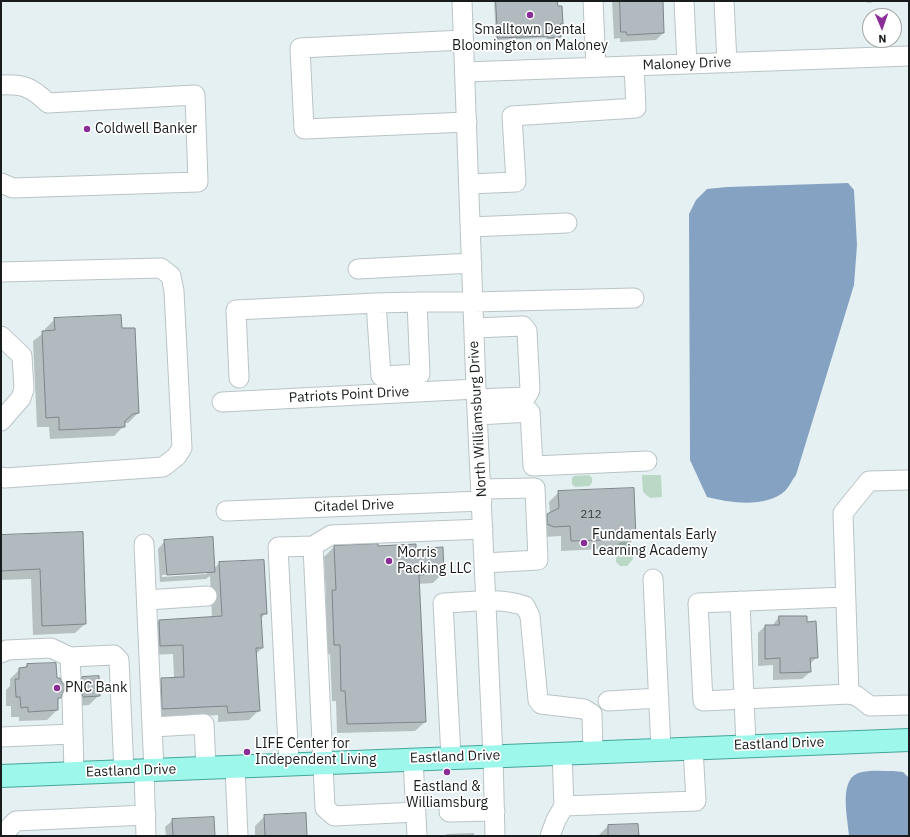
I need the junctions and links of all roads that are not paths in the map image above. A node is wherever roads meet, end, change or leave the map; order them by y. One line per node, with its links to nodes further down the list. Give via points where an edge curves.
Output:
1 (462, 1): 5 (street, North Williamsburg Drive)
2 (593, 1): 10 (street)
3 (684, 1): 8 (street)
4 (724, 1): 7 (street)
5 (463, 40): 11 (street, North Williamsburg Drive); 13 (street, via 300,48 304,129)
6 (909, 56): 7 (street, Maloney Drive)
7 (727, 63): 8 (street, Maloney Drive)
8 (687, 64): 9 (street, Maloney Drive)
9 (634, 66): 10 (street, Maloney Drive); 15 (street, via 636,108 512,116 516,182)
10 (596, 67): 11 (street, Maloney Drive)
11 (465, 72): 13 (street, North Williamsburg Drive)
12 (1, 85): 14 (street, via 20,84 34,90 48,103 195,94 198,182 12,188)
13 (467, 122): 15 (street, North Williamsburg Drive)
14 (1, 183)
15 (469, 184): 17 (street, North Williamsburg Drive)
16 (567, 223): 17 (street)
17 (470, 227): 18 (street, North Williamsburg Drive)
18 (472, 263): 19 (street); 23 (street, North Williamsburg Drive)
19 (358, 269)
20 (1, 272): 32 (street, via 162,268 171,276 182,448 164,467)
21 (634, 298): 23 (street)
22 (417, 302): 23 (street); 24 (street); 24 (street, via 420,374 381,376)
23 (473, 302): 25 (street, North Williamsburg Drive)
24 (376, 303): 27 (street, via 236,310)
25 (474, 328): 28 (street, North Williamsburg Drive); 28 (street, via 523,326 527,332 530,390 526,397)
26 (1, 336): 30 (street, via 22,356 24,389 21,398)
27 (239, 378)
28 (477, 401): 29 (street, Patriots Point Drive); 31 (street, via 530,412 533,466); 34 (street, North Williamsburg Drive)
29 (222, 402)
30 (1, 421)
31 (647, 461)
32 (1, 477)
33 (909, 480): 42 (street, via 869,481 843,514)
34 (482, 495): 35 (street, Citadel Drive); 36 (street, North Williamsburg Drive); 39 (street, Citadel Drive, via 535,488 538,560)
35 (226, 511)
36 (483, 529): 38 (street, via 331,535); 39 (street, North Williamsburg Drive)
37 (144, 544): 43 (street)
38 (313, 546): 67 (street); 68 (street, via 278,548)
39 (485, 563): 44 (street, North Williamsburg Drive)
40 (653, 579): 51 (street)
41 (206, 596): 43 (street)
42 (845, 597): 45 (street); 49 (street)
43 (147, 600): 55 (street)
44 (486, 601): 62 (street, via 525,606 530,616 538,700 541,704 584,709 592,714); 64 (street, North Williamsburg Drive); 65 (street, via 443,603)
45 (740, 601): 52 (street); 52 (street, via 698,603 698,611 703,702)
46 (1, 653): 47 (street, via 7,650 51,648)
47 (70, 657): 48 (street); 71 (street, via 114,656 119,660)
48 (71, 677)
49 (848, 694): 52 (street); 54 (street, via 857,696 870,706)
50 (72, 697): 56 (street)
51 (659, 698): 53 (street); 61 (street)
52 (744, 700): 59 (street)
53 (608, 701)
54 (909, 705)
55 (152, 727): 70 (street, via 204,724); 71 (street)
56 (73, 734): 57 (street); 72 (street)
57 (1, 737)
58 (909, 740): 59 (main road, Eastland Drive)
59 (746, 746): 60 (main road, Eastland Drive)
60 (693, 748): 61 (main road, Eastland Drive); 74 (street, via 696,801)
61 (661, 749): 62 (main road, Eastland Drive)
62 (593, 751): 63 (main road, Eastland Drive)
63 (562, 753): 64 (main road, Eastland Drive); 74 (street)
64 (494, 756): 65 (main road, Eastland Drive); 77 (street, North Williamsburg Drive)
65 (451, 758): 66 (main road, Eastland Drive)
66 (413, 759): 67 (main road, Eastland Drive); 75 (street)
67 (322, 764): 68 (main road, Eastland Drive); 75 (street, via 325,808 334,816)
68 (289, 765): 69 (main road, Eastland Drive)
69 (235, 767): 70 (main road, Eastland Drive); 81 (street)
70 (206, 768): 71 (main road, Eastland Drive)
71 (141, 771): 72 (main road, Eastland Drive); 78 (street)
72 (74, 773): 73 (main road, Eastland Drive)
73 (1, 776)
74 (564, 806): 84 (street)
75 (416, 812): 82 (street)
76 (449, 812): 77 (street)
77 (495, 812): 83 (street, North Williamsburg Drive)
78 (146, 815): 79 (street, via 16,821); 80 (street)
79 (1, 836)
80 (146, 836)
81 (238, 836)
82 (416, 836)
83 (495, 836)
84 (550, 836)

